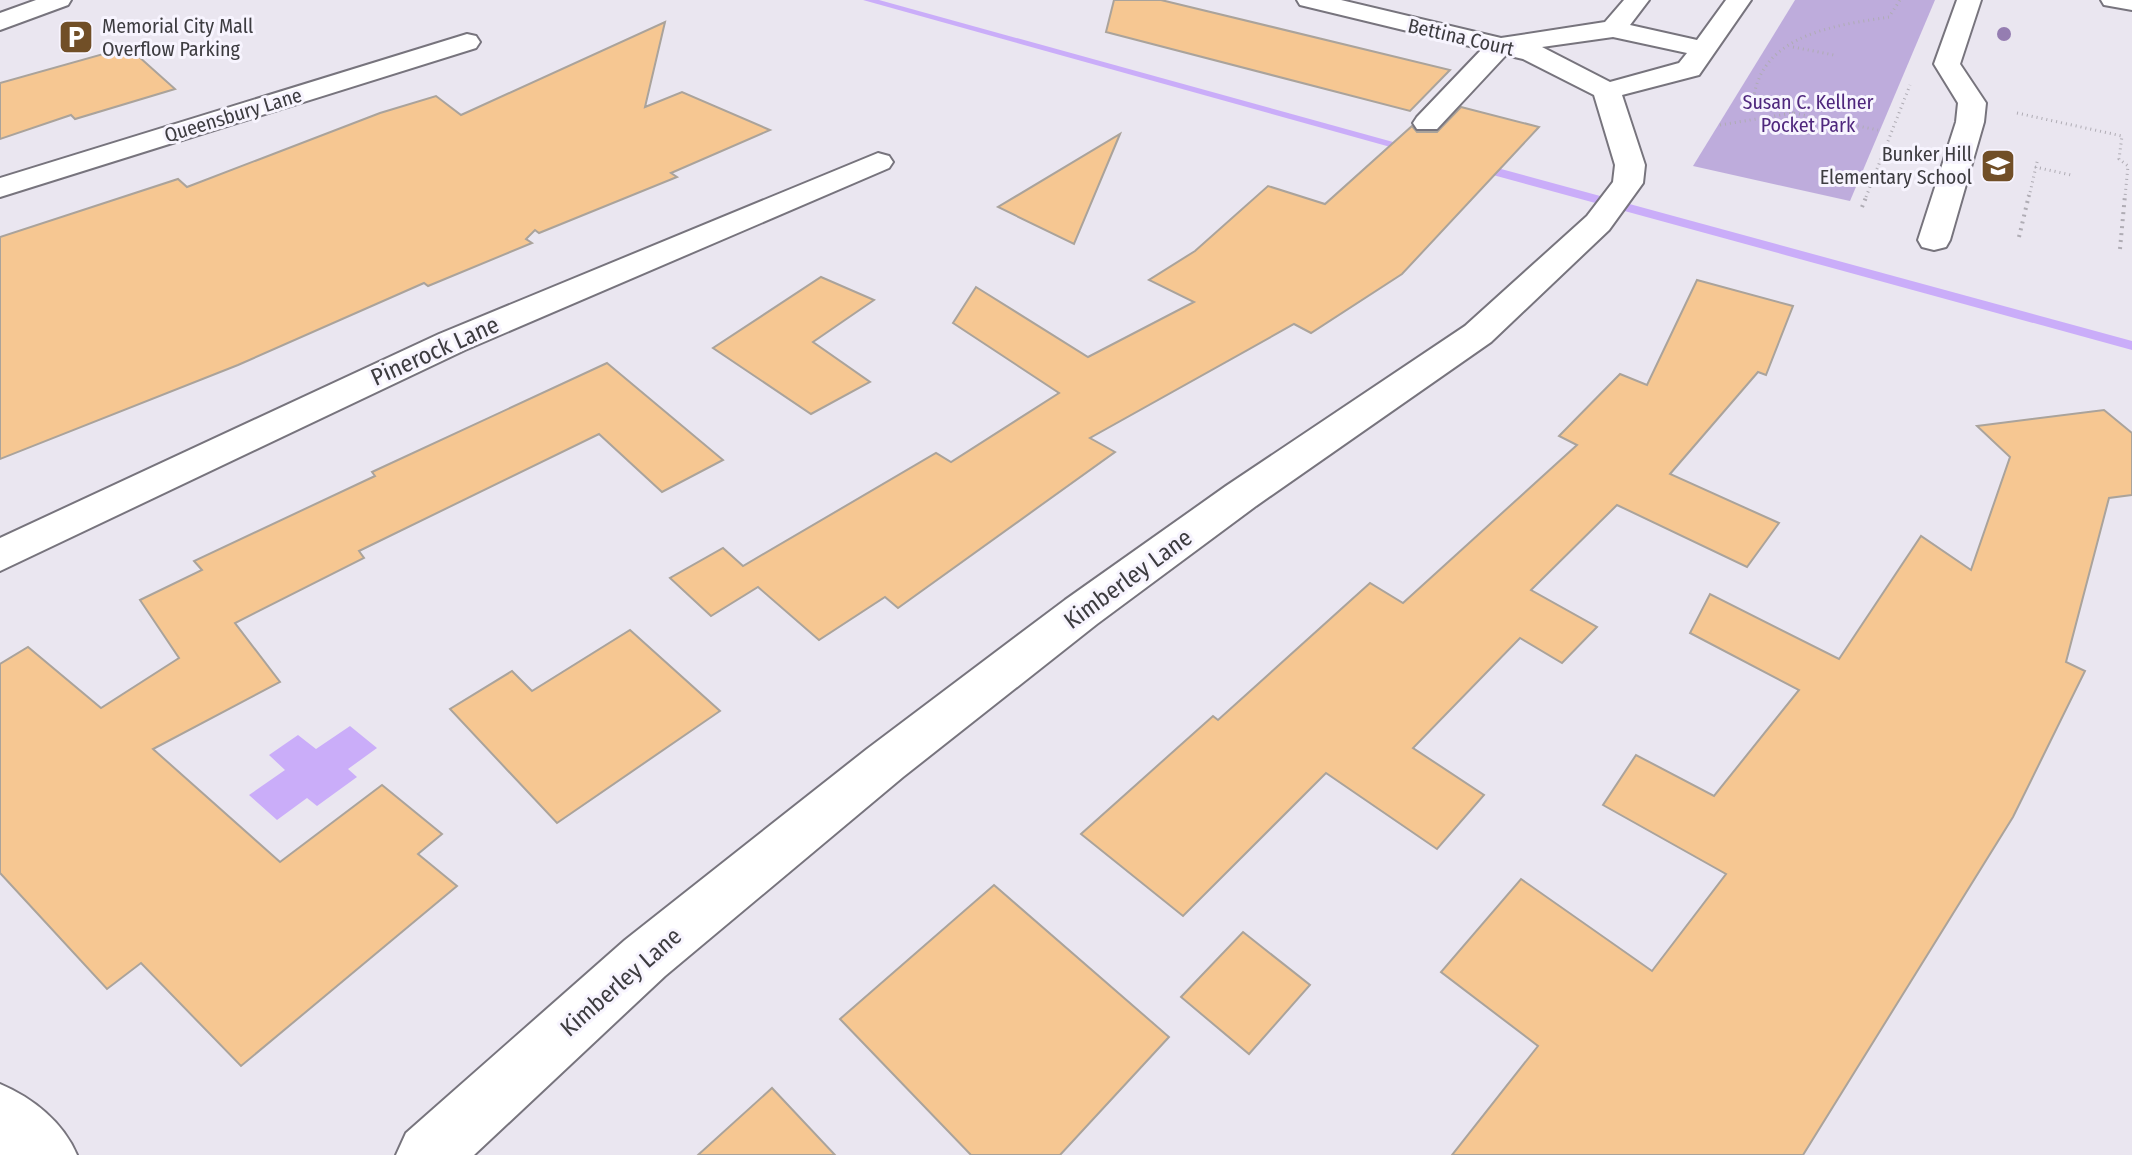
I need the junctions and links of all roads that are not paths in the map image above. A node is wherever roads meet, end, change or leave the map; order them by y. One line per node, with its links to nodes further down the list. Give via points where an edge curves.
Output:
1 (59, 0): 8 (street)
2 (1309, 0): 11 (street, Bettina Court)
3 (1637, 0): 9 (street)
4 (1739, 0): 12 (street)
5 (1969, 0): 17 (street, via 1947,64 1972,103 1970,122)
6 (2113, 0): 7 (street)
7 (2132, 3)
8 (0, 22)
9 (1613, 29): 11 (street); 12 (street)
10 (467, 42): 16 (street, Queensbury Lane)
11 (1499, 46): 13 (street, Bettina Court, via 1532,53); 14 (street)
12 (1704, 49): 13 (street, via 1689,69)
13 (1607, 91): 21 (street, Kimberley Lane, via 1630,165 1628,183 1598,223 1478,334 1241,496 885,763 645,958)
14 (1427, 123)
15 (878, 162): 18 (street, Pinerock Lane, via 452,342)
16 (0, 188)
17 (1934, 240)
18 (0, 556)
19 (0, 1115): 20 (street)
20 (45, 1155)
21 (428, 1155)

